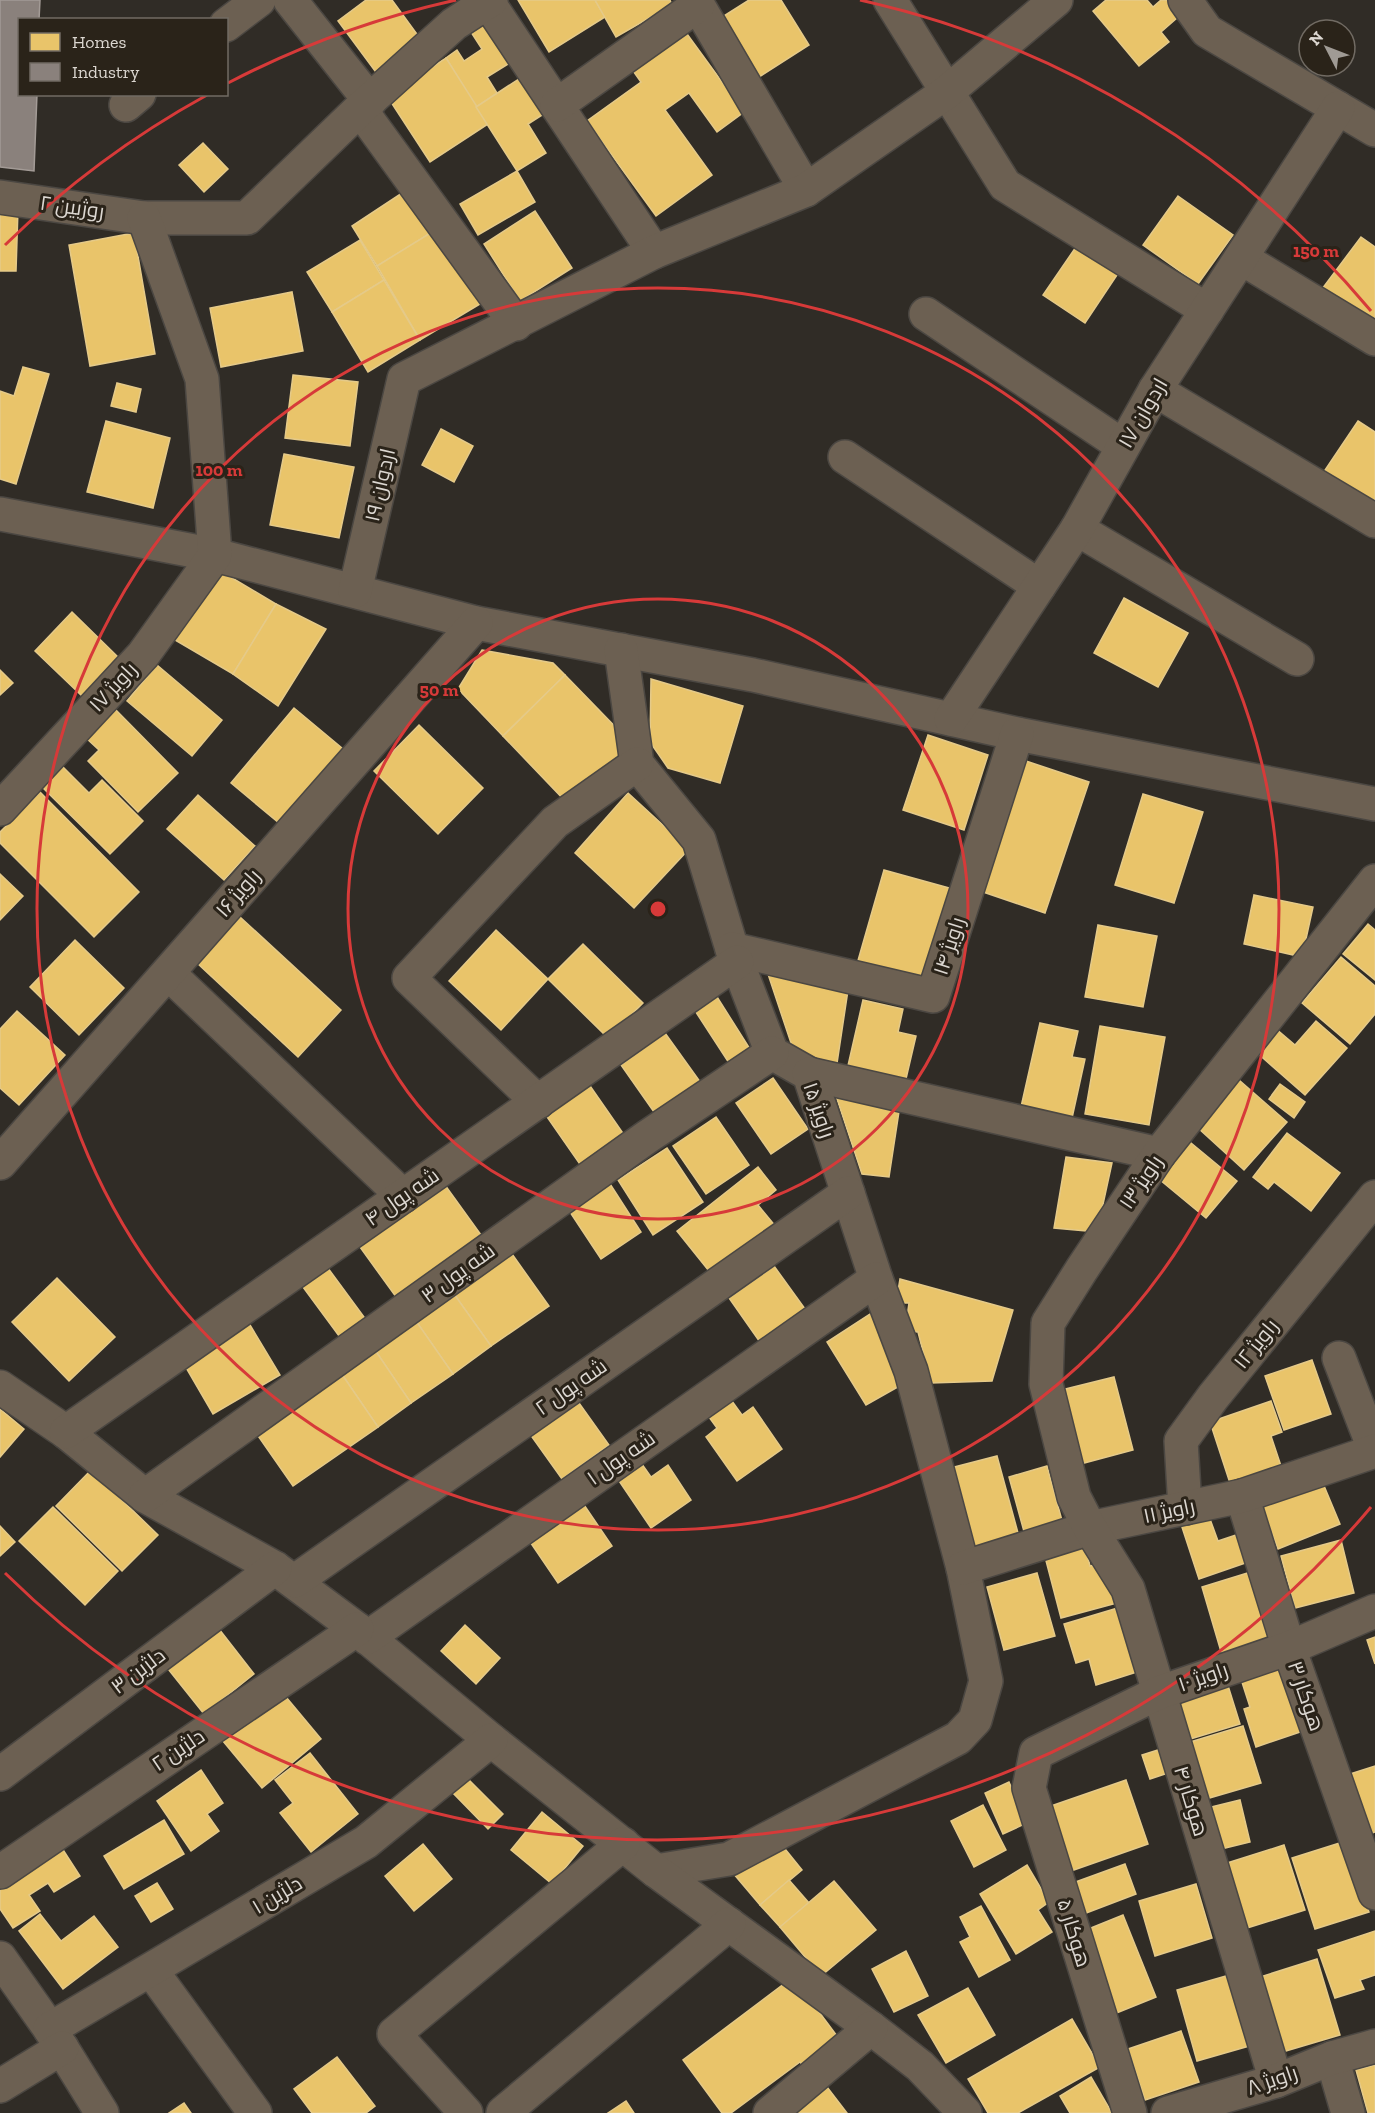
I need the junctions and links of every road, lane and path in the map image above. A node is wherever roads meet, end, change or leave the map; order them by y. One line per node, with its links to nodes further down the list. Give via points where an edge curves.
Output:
1 (259, 0): 8 (street)
2 (290, 0): 10 (street)
3 (890, 0): 9 (street)
4 (1056, 0): 9 (street)
5 (1185, 0): 12 (street, via 1207,31)
6 (490, 1): 10 (street, روژبین ۲, via 454,24); 11 (street)
7 (696, 2): 11 (street); 14 (street)
8 (228, 24)
9 (948, 93): 14 (street); 19 (street, via 1005,185)
10 (365, 105): 16 (street, روژبین ۲, via 248,218); 21 (street)
11 (557, 105): 17 (street)
12 (1338, 108): 13 (street); 18 (street, اردوان ۱۷)
13 (1375, 130)
14 (806, 190): 17 (street)
15 (0, 197): 16 (street, روژبین ۲)
16 (144, 218): 29 (street, via 202,379)
17 (654, 252): 21 (street)
18 (1241, 258): 19 (street, اردوان ۱۷); 22 (street)
19 (1207, 310): 23 (street, اردوان ۱۷)
20 (926, 314): 24 (street)
21 (516, 324): 31 (street, اردوان ۱۹, via 404,379)
22 (1375, 339)
23 (1155, 390): 24 (street, اردوان ۱۷); 27 (street)
24 (1123, 446): 28 (street, اردوان ۱۷)
25 (845, 457): 30 (street)
26 (0, 514): 29 (street)
27 (1375, 521)
28 (1077, 529): 30 (street, اردوان ۱۷); 34 (street)
29 (214, 555): 31 (street); 39 (street, راویژ ۱۷, via 142,655)
30 (1039, 586): 35 (street, اردوان ۱۷)
31 (356, 591): 32 (street)
32 (476, 623): 33 (street); 42 (street, راویژ ۱۶)
33 (621, 650): 35 (street); 37 (street)
34 (1297, 659)
35 (951, 719): 36 (street)
36 (1017, 734): 38 (street); 41 (street, راویژ ۱۴, via 933,996)
37 (637, 764): 41 (street, via 699,840); 45 (street, via 555,822 409,978)
38 (1375, 804)
39 (0, 809)
40 (1375, 881): 46 (street, راویژ ۱۳)
41 (735, 955): 43 (street); 45 (street, شه پول ۴)
42 (168, 973): 47 (street, راویژ ۱۶); 49 (street)
43 (772, 1053): 44 (street, راویژ ۱۵); 56 (street, شه پول ۳, via 647,1137)
44 (809, 1074): 46 (street); 48 (street, راویژ ۱۵)
45 (538, 1102): 49 (street, شه پول ۴)
46 (1159, 1154): 59 (street, راویژ ۱۳, via 1048,1323 1046,1384 1074,1497)
47 (0, 1163)
48 (848, 1193): 51 (street, راویژ ۱۵); 61 (street, شه پول ۲)
49 (403, 1196): 54 (street, شه پول ۴)
50 (1375, 1197): 58 (street, راویژ ۱۲, via 1181,1441)
51 (876, 1279): 60 (street, راویژ ۱۵, via 912,1371); 63 (street, شه پول ۱)
52 (1339, 1358): 55 (street)
53 (0, 1387): 54 (street)
54 (66, 1432): 56 (street)
55 (1375, 1451): 57 (street, راویژ ۱۱)
56 (145, 1496): 61 (street)
57 (1242, 1496): 58 (street, راویژ ۱۱); 64 (street, هوکار ۳)
58 (1185, 1508): 59 (street, راویژ ۱۱)
59 (1090, 1528): 60 (street, راویژ ۱۱); 65 (street, هوکار ۴, via 1128,1589)
60 (963, 1568): 70 (street, راویژ ۱۵, via 986,1681 975,1720 958,1738 729,1859)
61 (285, 1575): 63 (street); 68 (street, دلژین ۳)
62 (1375, 1611): 64 (street, راویژ ۱۰)
63 (362, 1633): 66 (street); 71 (street, دلژین ۲)
64 (1289, 1648): 65 (street, راویژ ۱۰); 72 (street, هوکار ۳)
65 (1158, 1693): 67 (street, راویژ ۱۰); 80 (street, هوکار ۴)
66 (491, 1740): 69 (street); 75 (street, دلژین ۱, via 366,1842)
67 (1036, 1753): 88 (street, هوکار ۵, via 1029,1788)
68 (0, 1774)
69 (622, 1844): 70 (street); 84 (street, via 394,2034)
70 (656, 1871): 73 (street)
71 (0, 1872)
72 (1375, 1893)
73 (729, 1924): 76 (street); 85 (street)
74 (0, 1958): 77 (street)
75 (151, 1970): 77 (street, دلژین ۱); 83 (street)
76 (871, 2028): 86 (street); 87 (street, via 920,2066)
77 (56, 2039): 81 (street, دلژین ۱); 82 (street)
78 (1375, 2046): 79 (street, راویژ ۸)
79 (1332, 2058): 80 (street, راویژ ۸); 90 (street)
80 (1276, 2081): 89 (street, راویژ ۸)
81 (0, 2086)
82 (102, 2113)
83 (255, 2113)
84 (466, 2113)
85 (503, 2113)
86 (770, 2113)
87 (965, 2113)
88 (1130, 2113)
89 (1168, 2113)
90 (1348, 2113)

